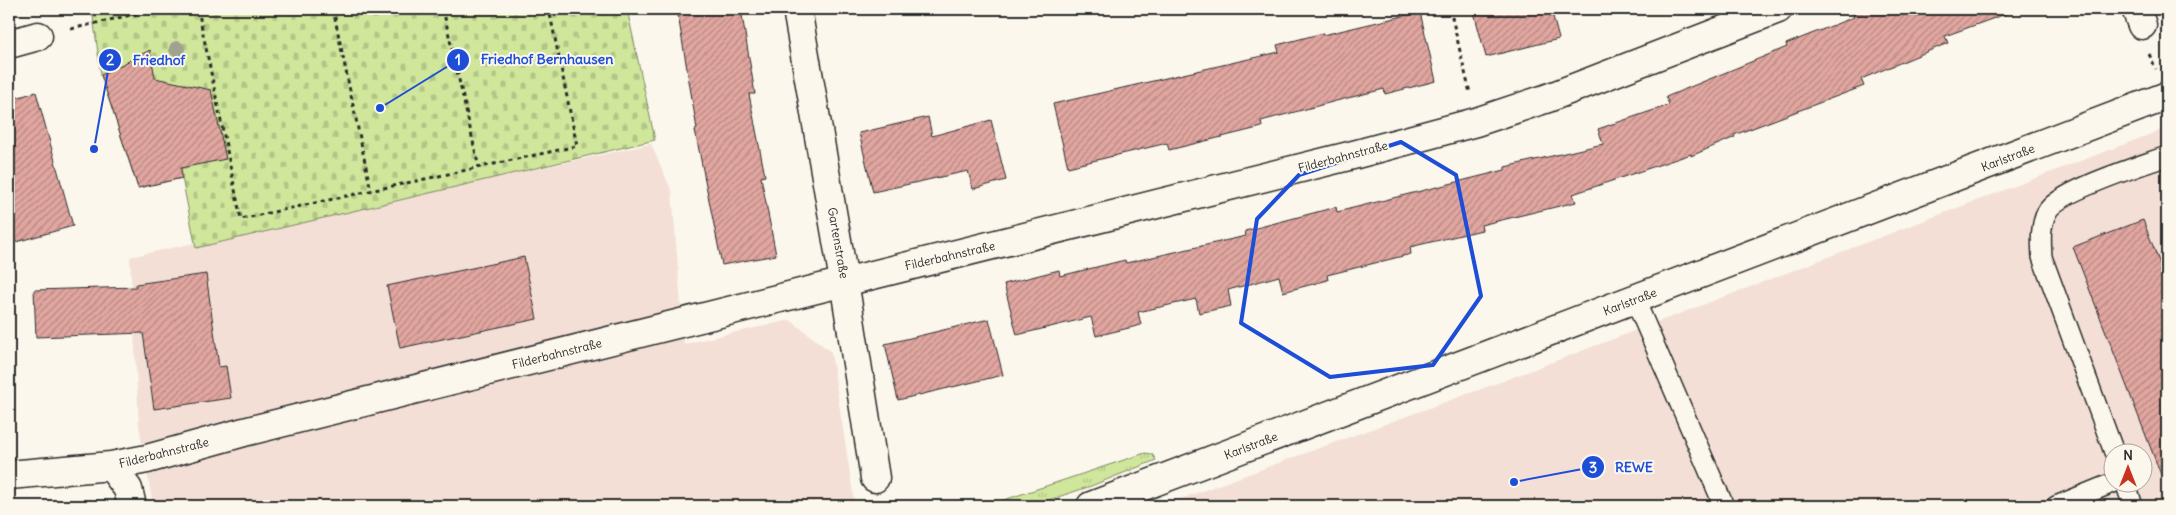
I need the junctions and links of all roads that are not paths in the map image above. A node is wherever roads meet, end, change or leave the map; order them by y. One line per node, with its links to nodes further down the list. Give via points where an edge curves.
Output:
1 (797, 9): 7 (street, Gartenstraße)
2 (1778, 9): 7 (street, Filderbahnstraße, via 1631,67 1476,122 1035,236)
3 (38, 36): 4 (street)
4 (9, 44)
5 (2165, 102): 8 (street, Karlstraße, via 2042,145)
6 (2167, 156): 9 (lane, via 2068,194 2047,210 2040,234 2042,257)
7 (844, 281): 10 (street, Filderbahnstraße); 12 (street, Gartenstraße)
8 (1635, 300): 15 (street, Karlstraße); 17 (lane)
9 (2110, 442)
10 (111, 466): 11 (street, Filderbahnstraße); 16 (street, Filderbahnstraße, via 128,489)
11 (9, 475)
12 (875, 478)
13 (2104, 487): 18 (lane)
14 (2128, 492): 19 (lane)
15 (1099, 505)
16 (132, 506)
17 (1724, 506)
18 (2056, 506)
19 (2133, 506)

